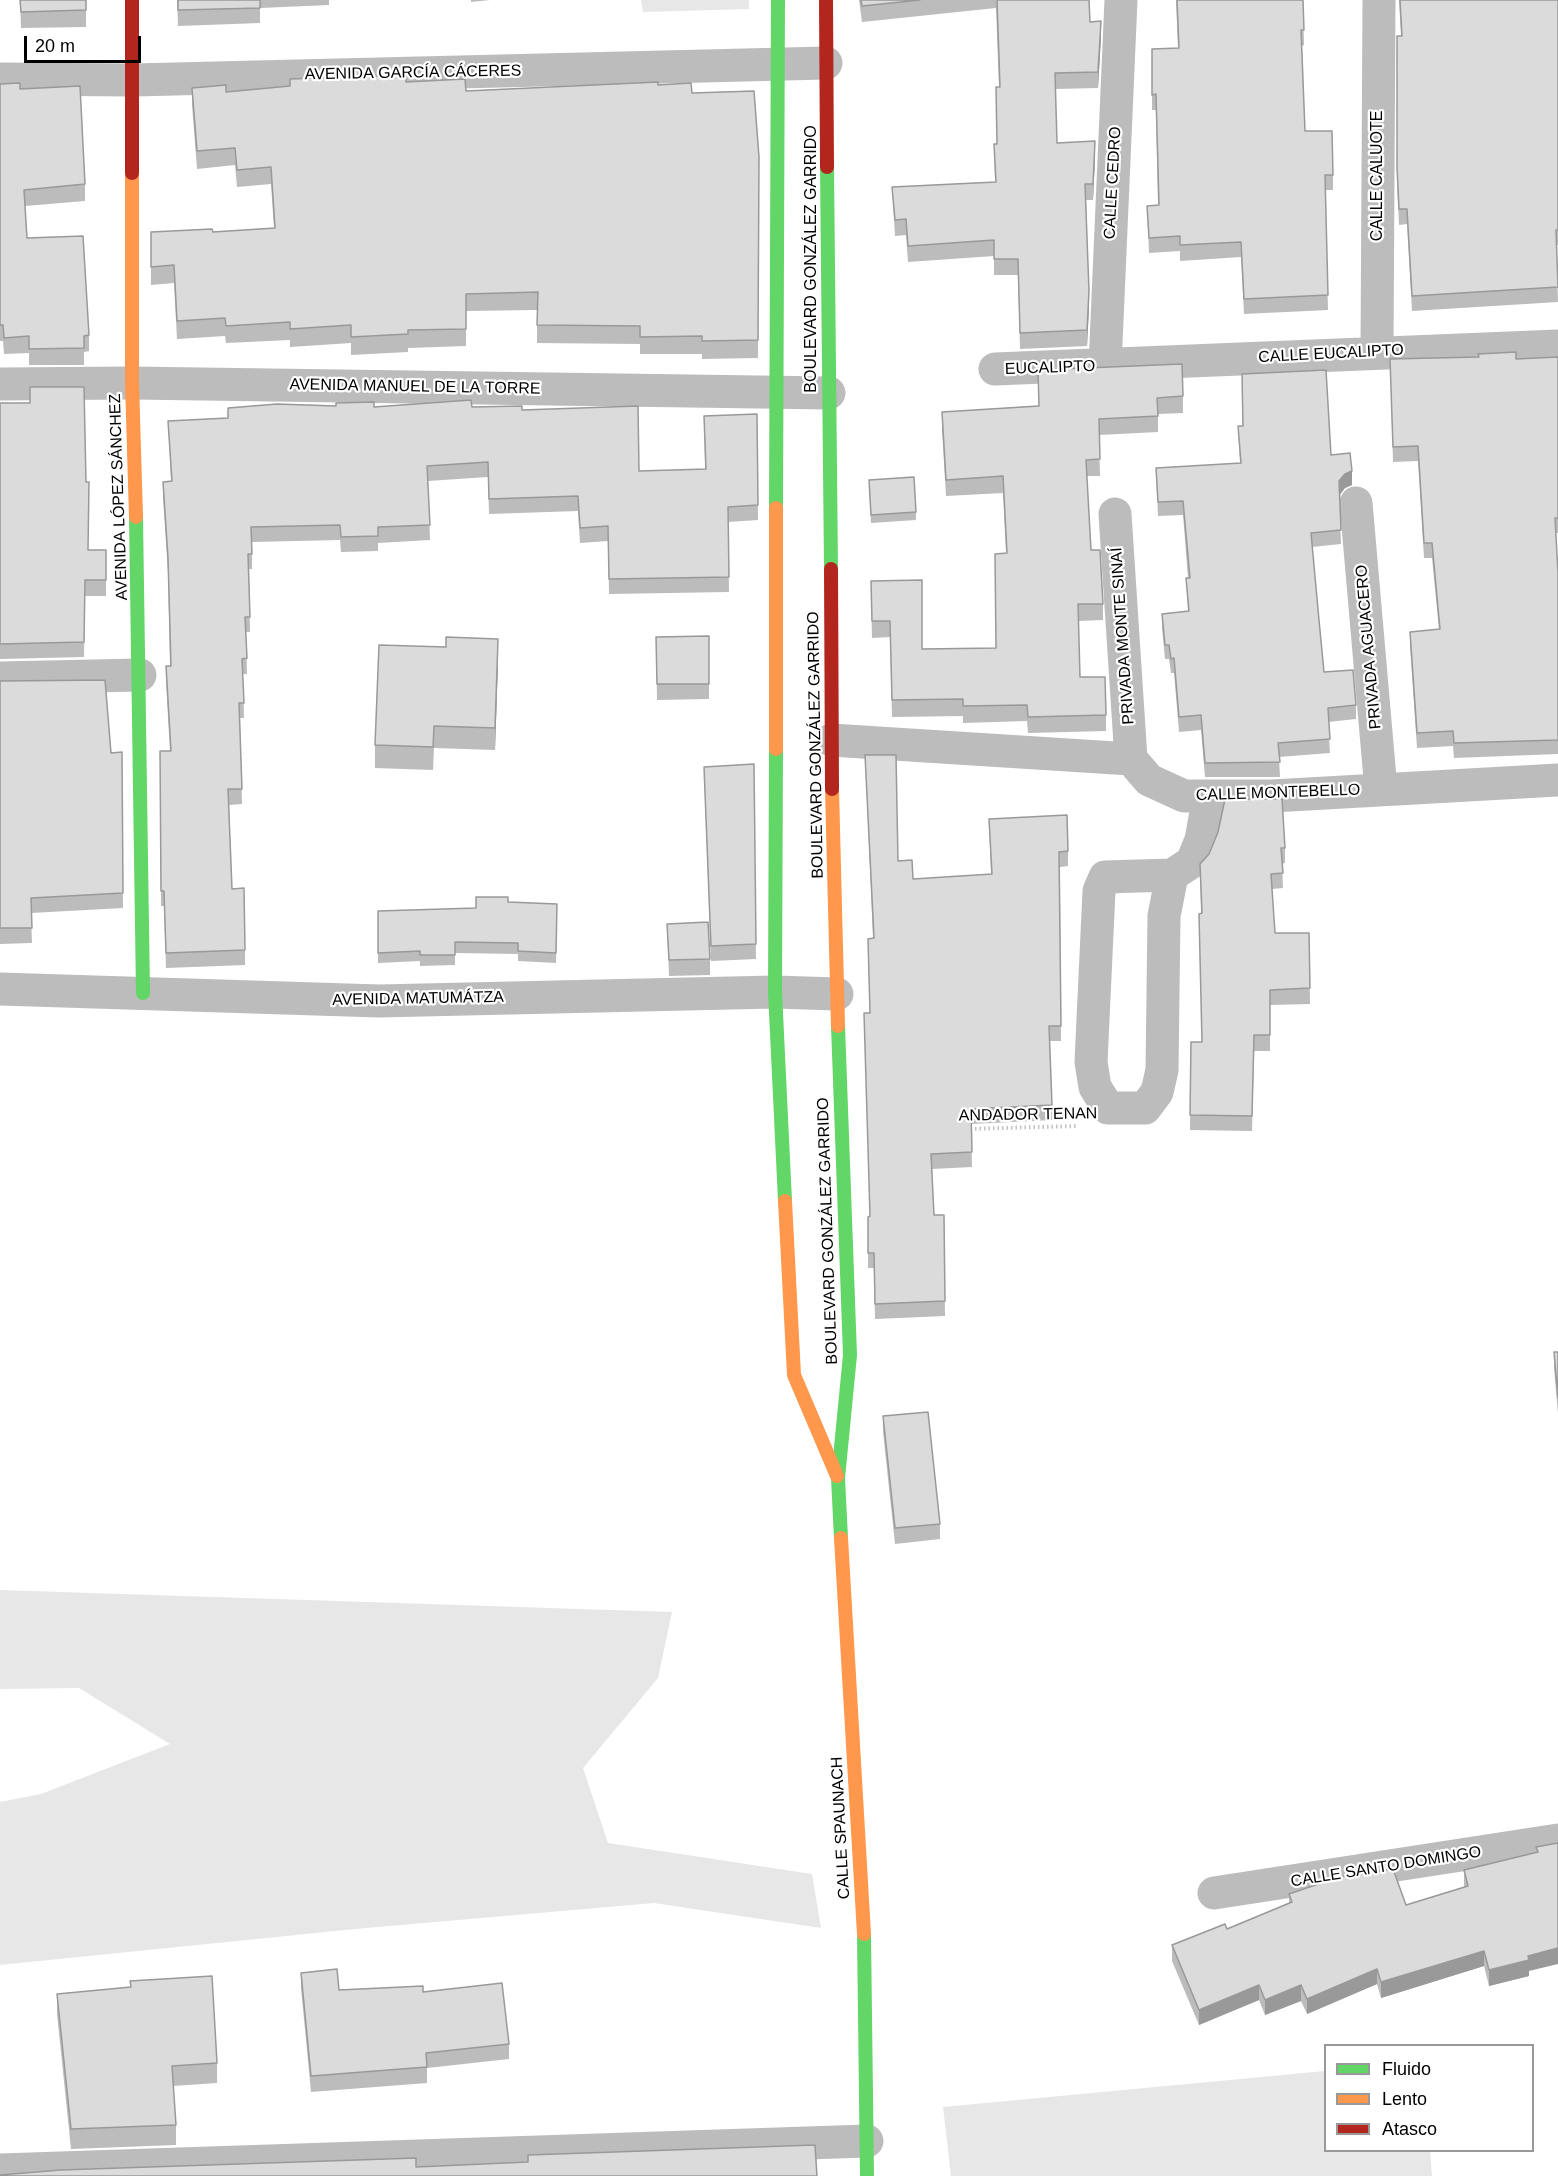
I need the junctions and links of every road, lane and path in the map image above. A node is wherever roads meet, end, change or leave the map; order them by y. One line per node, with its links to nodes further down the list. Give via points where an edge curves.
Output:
1 (132, 0): 9 (street, AVENIDA LÓPEZ SÁNCHEZ)
2 (778, 0): 7 (street, BOULEVARD GONZÁLEZ GARRIDO)
3 (826, 0): 6 (street, BOULEVARD GONZÁLEZ GARRIDO)
4 (1121, 0): 12 (street, CALLE CEDRO)
5 (1379, 0): 11 (street, CALLE CALUOTE)
6 (826, 63): 7 (street, AVENIDA GARCÍA CÁCERES); 17 (street, BOULEVARD GONZÁLEZ GARRIDO)
7 (778, 64): 9 (street, AVENIDA GARCÍA CÁCERES); 16 (street, BOULEVARD GONZÁLEZ GARRIDO)
8 (0, 79): 9 (street, AVENIDA GARCÍA CÁCERES)
9 (134, 80): 14 (street, AVENIDA LÓPEZ SÁNCHEZ)
10 (1558, 346): 11 (street, CALLE EUCALIPTO)
11 (1377, 351): 12 (street, CALLE EUCALIPTO)
12 (1105, 366): 13 (street, EUCALIPTO)
13 (995, 369)
14 (132, 383): 15 (street, AVENIDA MANUEL DE LA TORRE); 16 (street, AVENIDA MANUEL DE LA TORRE); 20 (street, AVENIDA LÓPEZ SÁNCHEZ)
15 (0, 384)
16 (777, 392): 17 (street, AVENIDA MANUEL DE LA TORRE); 29 (street, BOULEVARD GONZÁLEZ GARRIDO)
17 (829, 393): 22 (street, BOULEVARD GONZÁLEZ GARRIDO)
18 (1356, 503): 25 (street, PRIVADA AGUACERO)
19 (1115, 514): 23 (street, PRIVADA MONTE SINAÍ)
20 (140, 675): 21 (street); 30 (street, AVENIDA LÓPEZ SÁNCHEZ)
21 (0, 678)
22 (831, 740): 23 (street); 31 (street, BOULEVARD GONZÁLEZ GARRIDO)
23 (1131, 759): 26 (street, CALLE MONTEBELLO, via 1149,780 1185,796)
24 (1558, 780): 25 (street, CALLE MONTEBELLO)
25 (1381, 790): 26 (street, CALLE MONTEBELLO)
26 (1209, 796): 27 (street, via 1201,840 1192,862)
27 (1172, 874): 27 (street, via 1164,916 1162,1070 1157,1092 1145,1108 1108,1108 1095,1087 1091,1062 1100,891 1105,877)
28 (0, 989): 30 (street, AVENIDA MATUMÁTZA)
29 (775, 992): 30 (street, AVENIDA MATUMÁTZA, via 379,1001); 31 (street, AVENIDA MATUMÁTZA); 34 (street, BOULEVARD GONZÁLEZ GARRIDO, via 794,1375)
30 (142, 993)
31 (837, 994): 34 (street, BOULEVARD GONZÁLEZ GARRIDO, via 850,1355)
32 (1082, 1126): 33 (path, ANDADOR TENAN)
33 (962, 1129)
34 (837, 1478): 37 (street, CALLE SPAUNACH, via 864,1933)
35 (1558, 1840): 36 (street, CALLE SANTO DOMINGO)
36 (1214, 1893)
37 (867, 2141): 38 (street); 39 (street, CALLE SPAUNACH)
38 (0, 2170)
39 (867, 2176)

